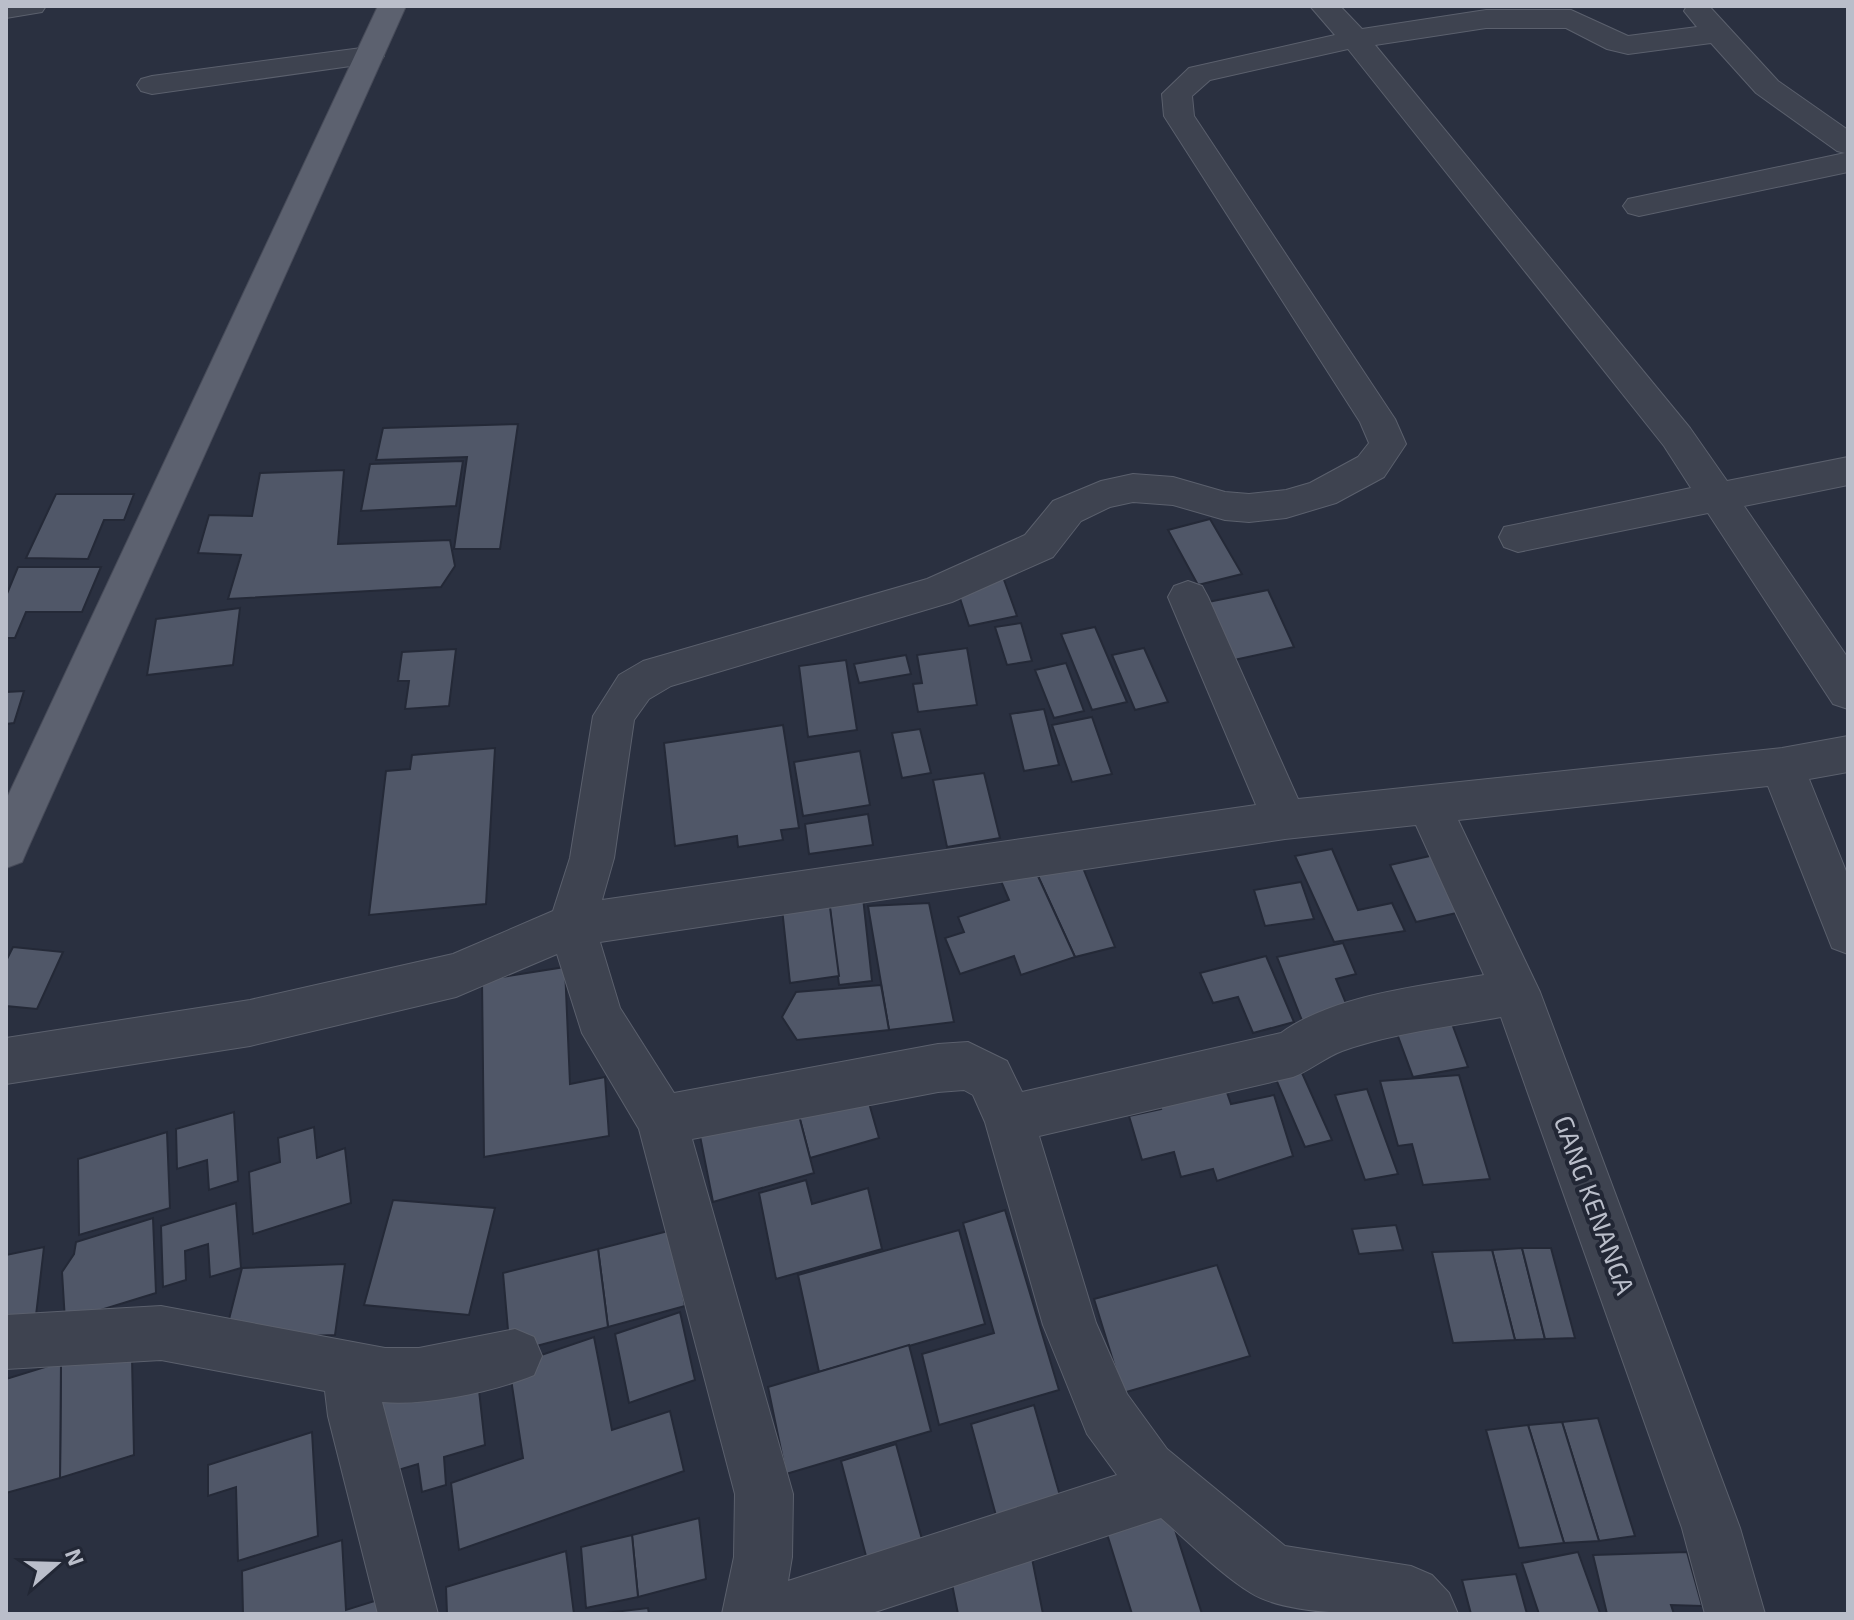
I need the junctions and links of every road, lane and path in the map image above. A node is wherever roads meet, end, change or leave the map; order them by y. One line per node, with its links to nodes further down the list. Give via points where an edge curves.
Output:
1 (32, 6): 5 (street)
2 (392, 6): 8 (main road)
3 (1324, 6): 7 (street)
4 (1693, 6): 6 (street)
5 (6, 9)
6 (1718, 33): 7 (street, via 1628,45 1571,19 1505,18); 10 (street, via 1767,87)
7 (1355, 39): 13 (street); 22 (street, via 1200,74 1177,94 1179,116 1377,419 1388,444 1371,467 1323,493 1249,508 1173,491 1133,488 1101,495 1067,511 1039,546 938,591 658,673 634,687 614,716 592,858)
8 (369, 56): 9 (street); 21 (main road)
9 (152, 85)
10 (1847, 147): 11 (street)
11 (1639, 206)
12 (1848, 471): 13 (street)
13 (1719, 495): 14 (street); 16 (street)
14 (1518, 537)
15 (1188, 597): 20 (street)
16 (1848, 692)
17 (1848, 754): 18 (street)
18 (1782, 766): 19 (street); 23 (street)
19 (1429, 805): 20 (street); 24 (street, GANG KENANGA)
20 (1285, 820): 22 (street)
21 (7, 845)
22 (572, 925): 25 (street, via 456,975 250,1023); 27 (street, via 599,1017)
23 (1848, 933)
24 (1516, 992): 26 (street, via 1356,1024 1300,1044 1293,1054); 36 (street, GANG KENANGA, via 1711,1528)
25 (6, 1061)
26 (1009, 1119): 27 (street, via 990,1078 968,1066); 31 (street, via 1070,1325 1107,1414 1147,1469)
27 (662, 1120): 33 (street, via 764,1494 763,1557)
28 (6, 1342): 30 (street, via 161,1333)
29 (515, 1356): 30 (street, via 419,1375)
30 (349, 1368): 32 (street, via 356,1416)
31 (1169, 1487): 34 (street); 35 (street, via 1272,1573 1411,1596)
32 (408, 1614)
33 (752, 1614)
34 (778, 1614)
35 (1428, 1614)
36 (1735, 1614)

